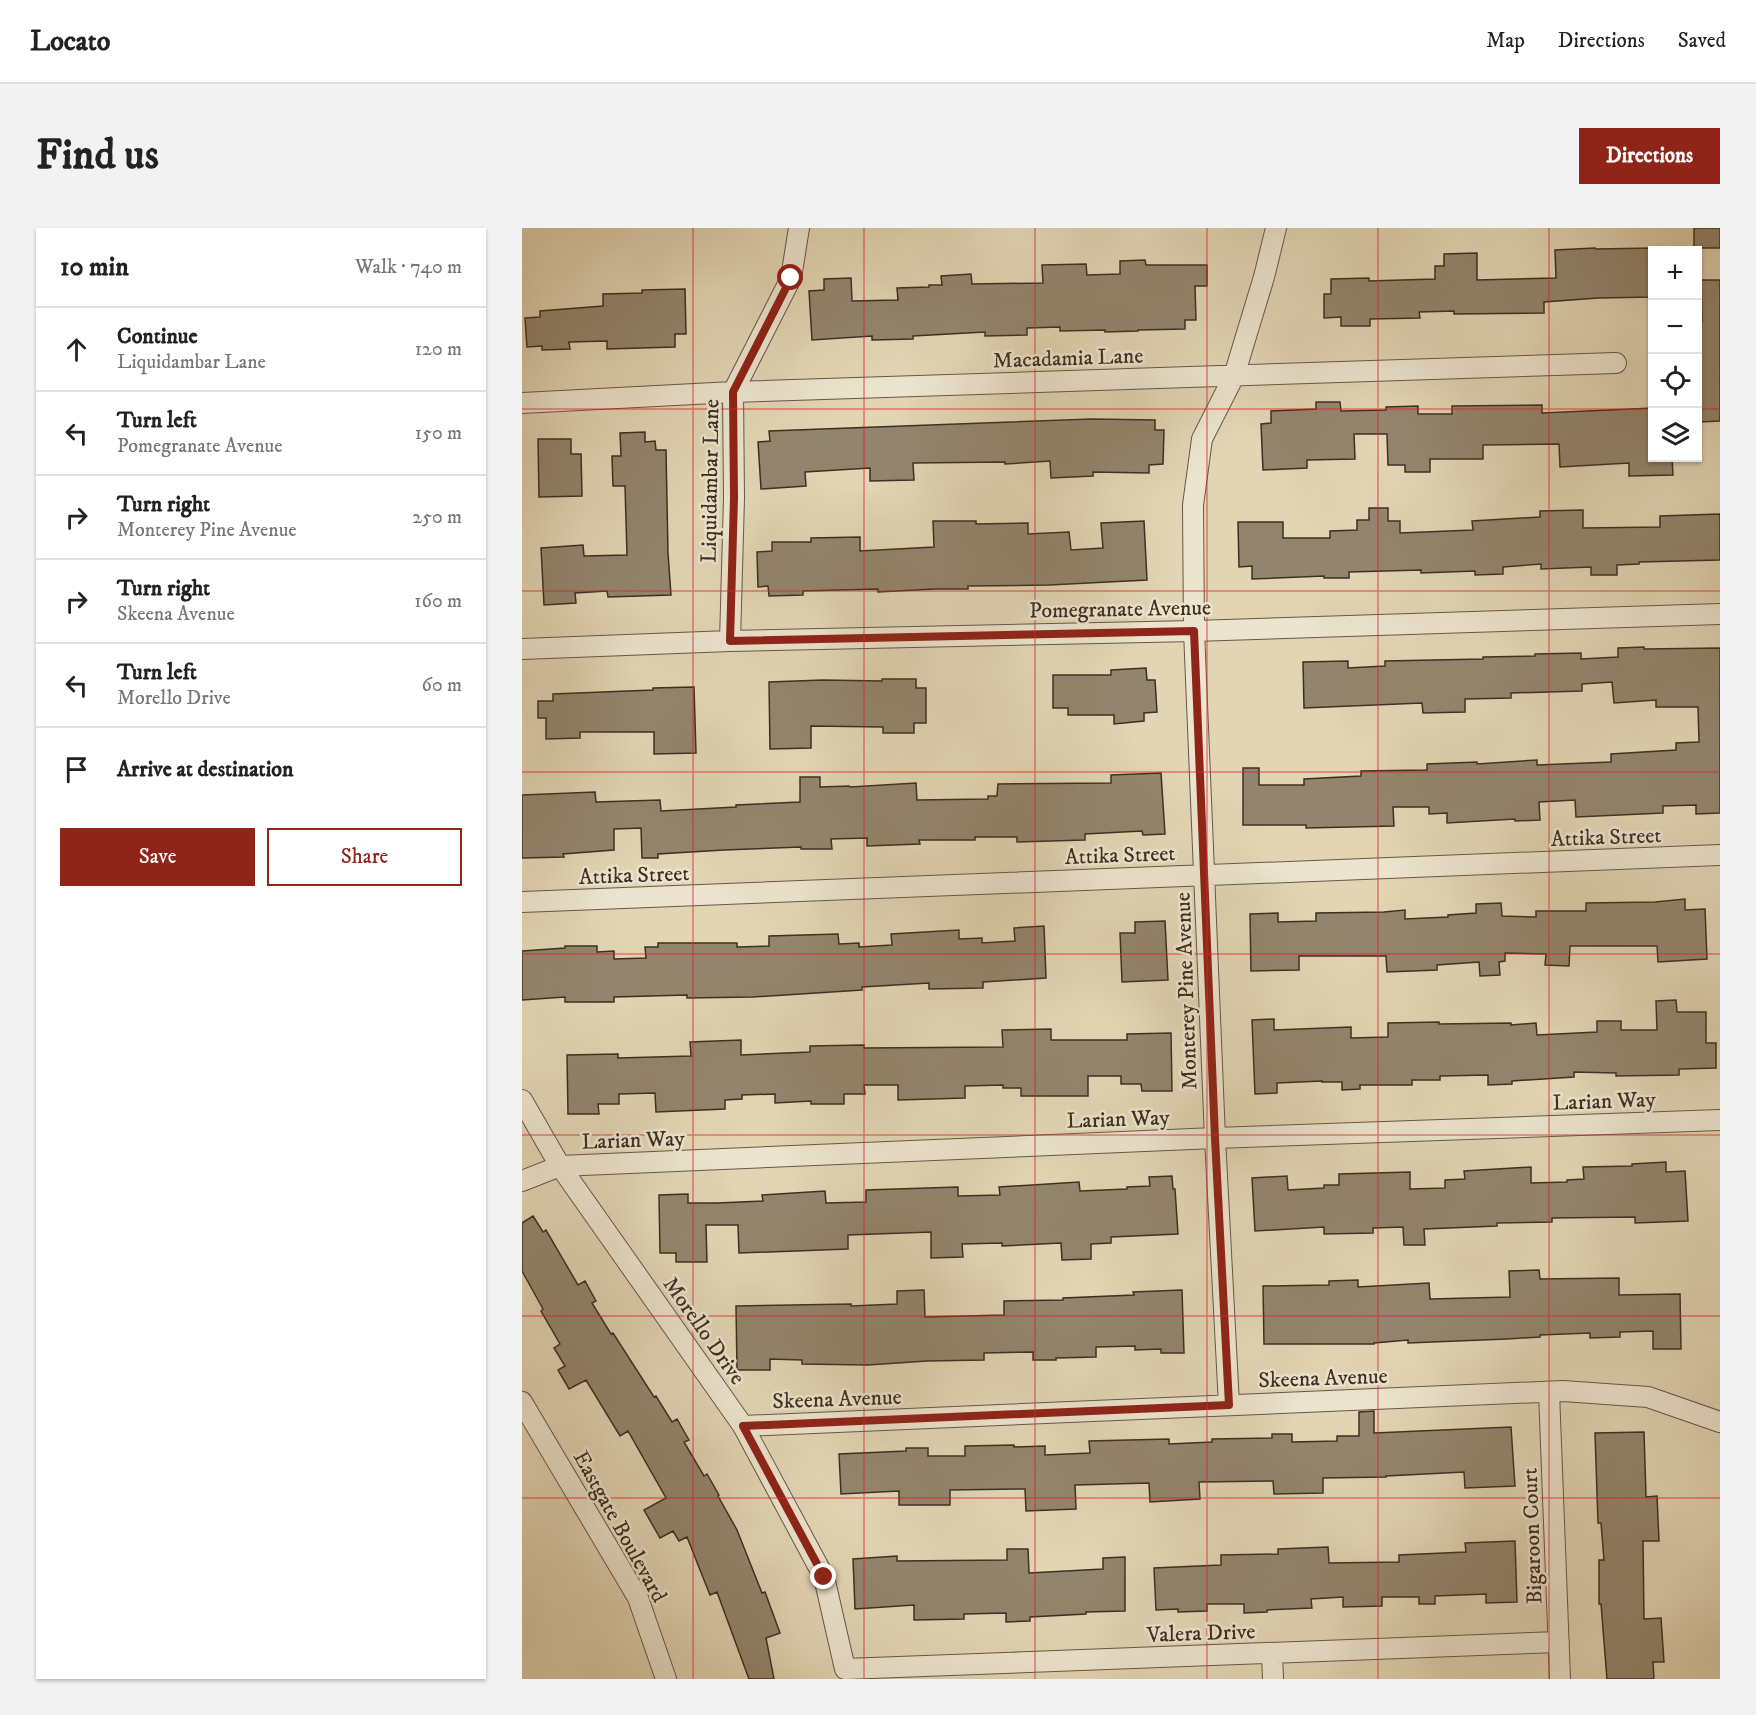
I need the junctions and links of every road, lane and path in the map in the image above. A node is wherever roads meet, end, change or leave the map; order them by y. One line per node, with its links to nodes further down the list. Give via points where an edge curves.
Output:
1 (799, 228): 5 (street, Liquidambar Lane, via 791,278)
2 (1276, 228): 4 (street, Monterey Pine Avenue)
3 (1616, 363): 4 (street, Macadamia Lane)
4 (1234, 376): 5 (street, Macadamia Lane); 8 (street, Monterey Pine Avenue, via 1202,439 1193,505)
5 (733, 392): 6 (street, Macadamia Lane); 9 (street, Liquidambar Lane)
6 (522, 403)
7 (1720, 614): 8 (street, Pomegranate Avenue)
8 (1194, 631): 9 (street, Pomegranate Avenue); 12 (street, Monterey Pine Avenue)
9 (730, 641): 10 (street, Pomegranate Avenue)
10 (522, 650)
11 (1720, 855): 12 (street, Attika Street)
12 (1204, 875): 13 (street, Attika Street); 16 (street, Monterey Pine Avenue)
13 (522, 902)
14 (522, 1100): 17 (street, Morello Drive)
15 (1720, 1120): 16 (street, Larian Way)
16 (1215, 1138): 17 (street, Larian Way); 21 (street, Monterey Pine Avenue)
17 (560, 1166): 18 (street, Larian Way); 23 (street, Morello Drive)
18 (522, 1181)
19 (1549, 1392): 21 (street, Skeena Avenue); 22 (street, Skeena Avenue, via 1648,1397); 24 (street, Bigaroon Court)
20 (522, 1402): 28 (street, Eastgate Boulevard, via 638,1598)
21 (1229, 1405): 23 (street, Skeena Avenue)
22 (1720, 1422)
23 (743, 1426): 26 (street, Morello Drive, via 824,1577)
24 (1559, 1642): 25 (street, Valera Drive); 30 (street, Bigaroon Court)
25 (1272, 1653): 27 (street, Valera Drive); 29 (street)
26 (845, 1669): 27 (street, Valera Drive)
27 (995, 1671)
28 (666, 1679)
29 (1273, 1679)
30 (1560, 1679)

